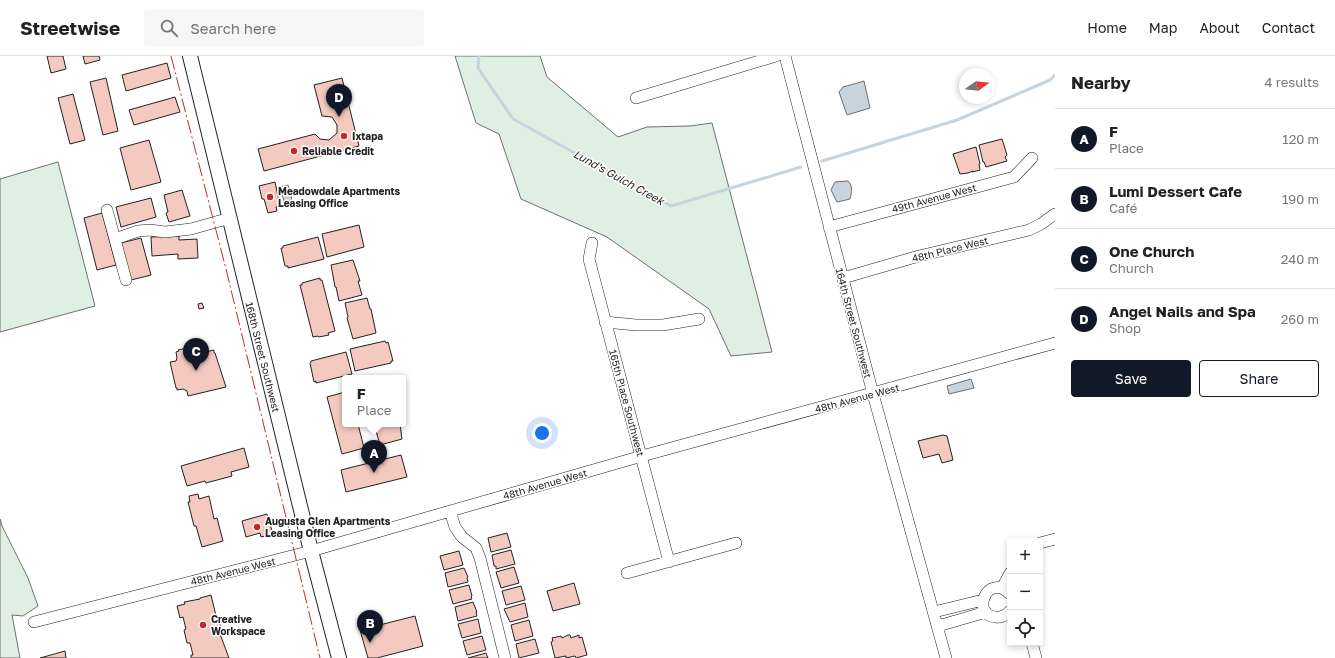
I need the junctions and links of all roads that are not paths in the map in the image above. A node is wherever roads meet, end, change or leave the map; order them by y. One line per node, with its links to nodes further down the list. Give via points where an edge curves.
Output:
1 (190, 56): 8 (main road, 168th Street Southwest)
2 (776, 56): 4 (street)
3 (785, 56): 9 (street, 164th Street Southwest)
4 (636, 98)
5 (1032, 158): 9 (street, 49th Avenue West, via 1014,177)
6 (107, 210): 10 (street)
7 (1055, 214): 12 (street, 48th Place West, via 1029,230 919,256)
8 (230, 218): 10 (street, via 191,229 164,232 150,230); 23 (main road, 168th Street Southwest)
9 (829, 227): 12 (street, 164th Street Southwest)
10 (115, 239): 13 (street)
11 (592, 243): 15 (street, 165th Place Southwest, via 589,259)
12 (843, 278): 17 (street, 164th Street Southwest)
13 (126, 280)
14 (699, 319): 15 (street, via 663,325)
15 (605, 322): 18 (street, 165th Place Southwest)
16 (1055, 343): 17 (street, 48th Avenue West)
17 (873, 394): 18 (street, 48th Avenue West); 29 (street, 164th Street Southwest)
18 (642, 456): 19 (street, 48th Avenue West); 24 (street, 165th Place Southwest)
19 (450, 511): 23 (street, 48th Avenue West); 36 (street, via 455,527 462,537 476,548 480,558)
20 (1055, 539): 21 (street)
21 (1043, 542)
22 (736, 543): 24 (street)
23 (311, 551): 32 (street, 48th Avenue West); 35 (main road, 168th Street Southwest)
24 (669, 562): 25 (street)
25 (627, 573)
26 (1010, 574): 27 (street)
27 (1006, 591): 28 (street, via 992,588)
28 (983, 600): 29 (street); 30 (street)
29 (934, 612): 33 (street, 164th Street Southwest)
30 (986, 612): 31 (street, via 998,618); 33 (street)
31 (1007, 614)
32 (34, 622)
33 (938, 626): 37 (street, 164th Street Southwest)
34 (1033, 646): 38 (street)
35 (339, 658)
36 (505, 658)
37 (946, 658)
38 (1036, 658)

